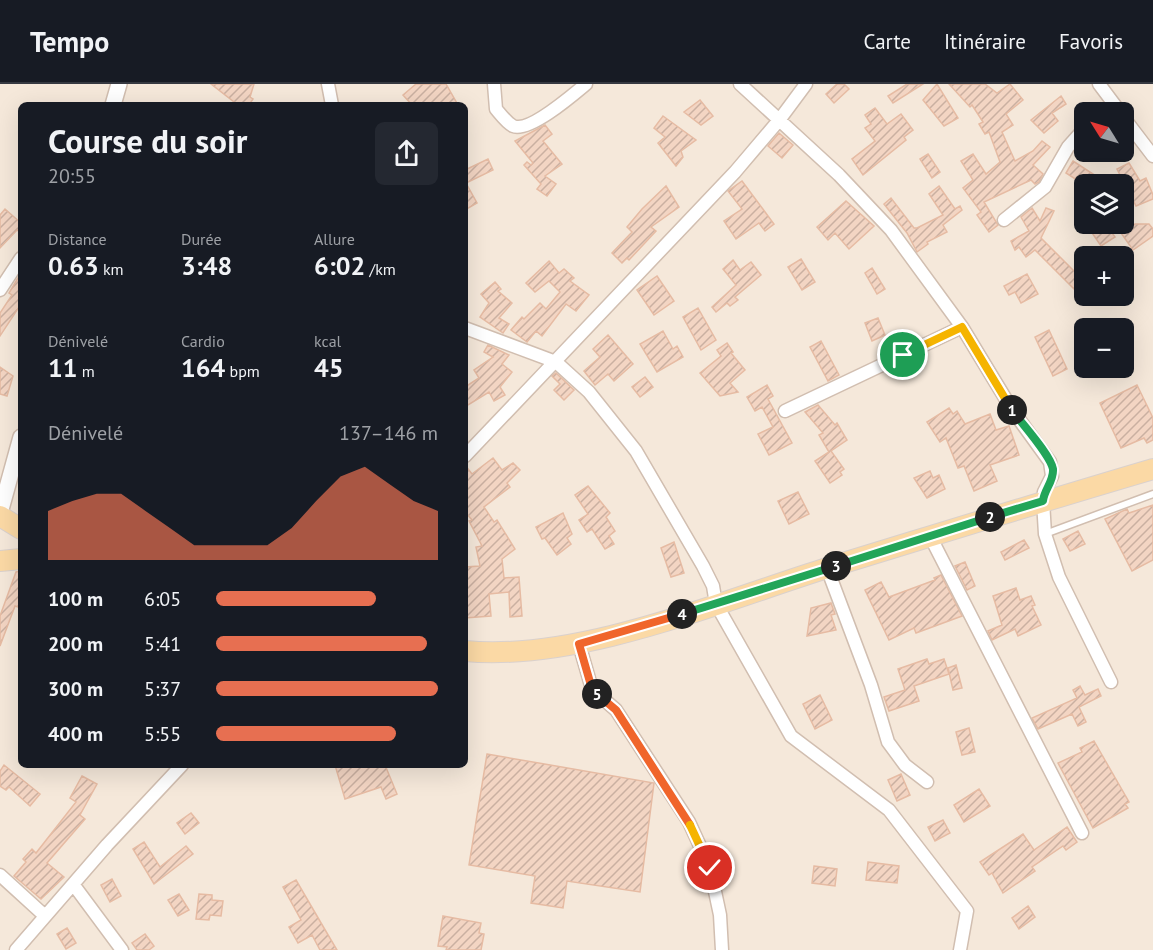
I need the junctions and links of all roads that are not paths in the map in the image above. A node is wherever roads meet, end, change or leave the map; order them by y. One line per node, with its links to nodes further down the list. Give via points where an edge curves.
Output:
1 (119, 84): 8 (street)
2 (328, 84): 9 (street)
3 (494, 84): 4 (street, via 496,109 513,126 521,127 544,116)
4 (586, 84)
5 (740, 84): 11 (street)
6 (806, 84): 11 (street)
7 (1099, 84): 10 (street)
8 (114, 102)
9 (331, 102)
10 (1111, 102)
11 (780, 119): 18 (street, via 891,230); 20 (street)
12 (1134, 132): 14 (street)
13 (1074, 140): 15 (street, via 1045,187)
14 (1153, 156)
15 (1004, 220)
16 (18, 263): 17 (street)
17 (0, 290)
18 (962, 327): 21 (street); 26 (street, via 1013,411 1050,462 1052,476)
19 (468, 330): 20 (street)
20 (556, 362): 23 (street); 34 (street, via 600,403 636,451 703,566)
21 (785, 411)
22 (18, 448): 27 (street)
23 (468, 453)
24 (1153, 469): 26 (main road)
25 (1153, 494): 29 (lane)
26 (1043, 501): 29 (street); 30 (main road)
27 (0, 514): 28 (main road)
28 (18, 527)
29 (1045, 534): 37 (street, via 1059,577)
30 (931, 538): 33 (main road); 40 (street)
31 (18, 559): 32 (main road)
32 (0, 561)
33 (827, 568): 34 (main road); 39 (street, via 888,742 904,765)
34 (716, 604): 35 (main road); 47 (street, via 791,736 889,810 967,911)
35 (579, 644): 36 (main road, via 526,651); 46 (street, via 592,689 616,710 689,822 710,868 720,915)
36 (468, 651)
37 (1111, 682)
38 (179, 768): 42 (street)
39 (927, 782)
40 (1082, 833)
41 (0, 875): 43 (street)
42 (73, 884): 43 (street); 45 (street)
43 (45, 916): 44 (street)
44 (16, 950)
45 (122, 950)
46 (722, 950)
47 (960, 950)

